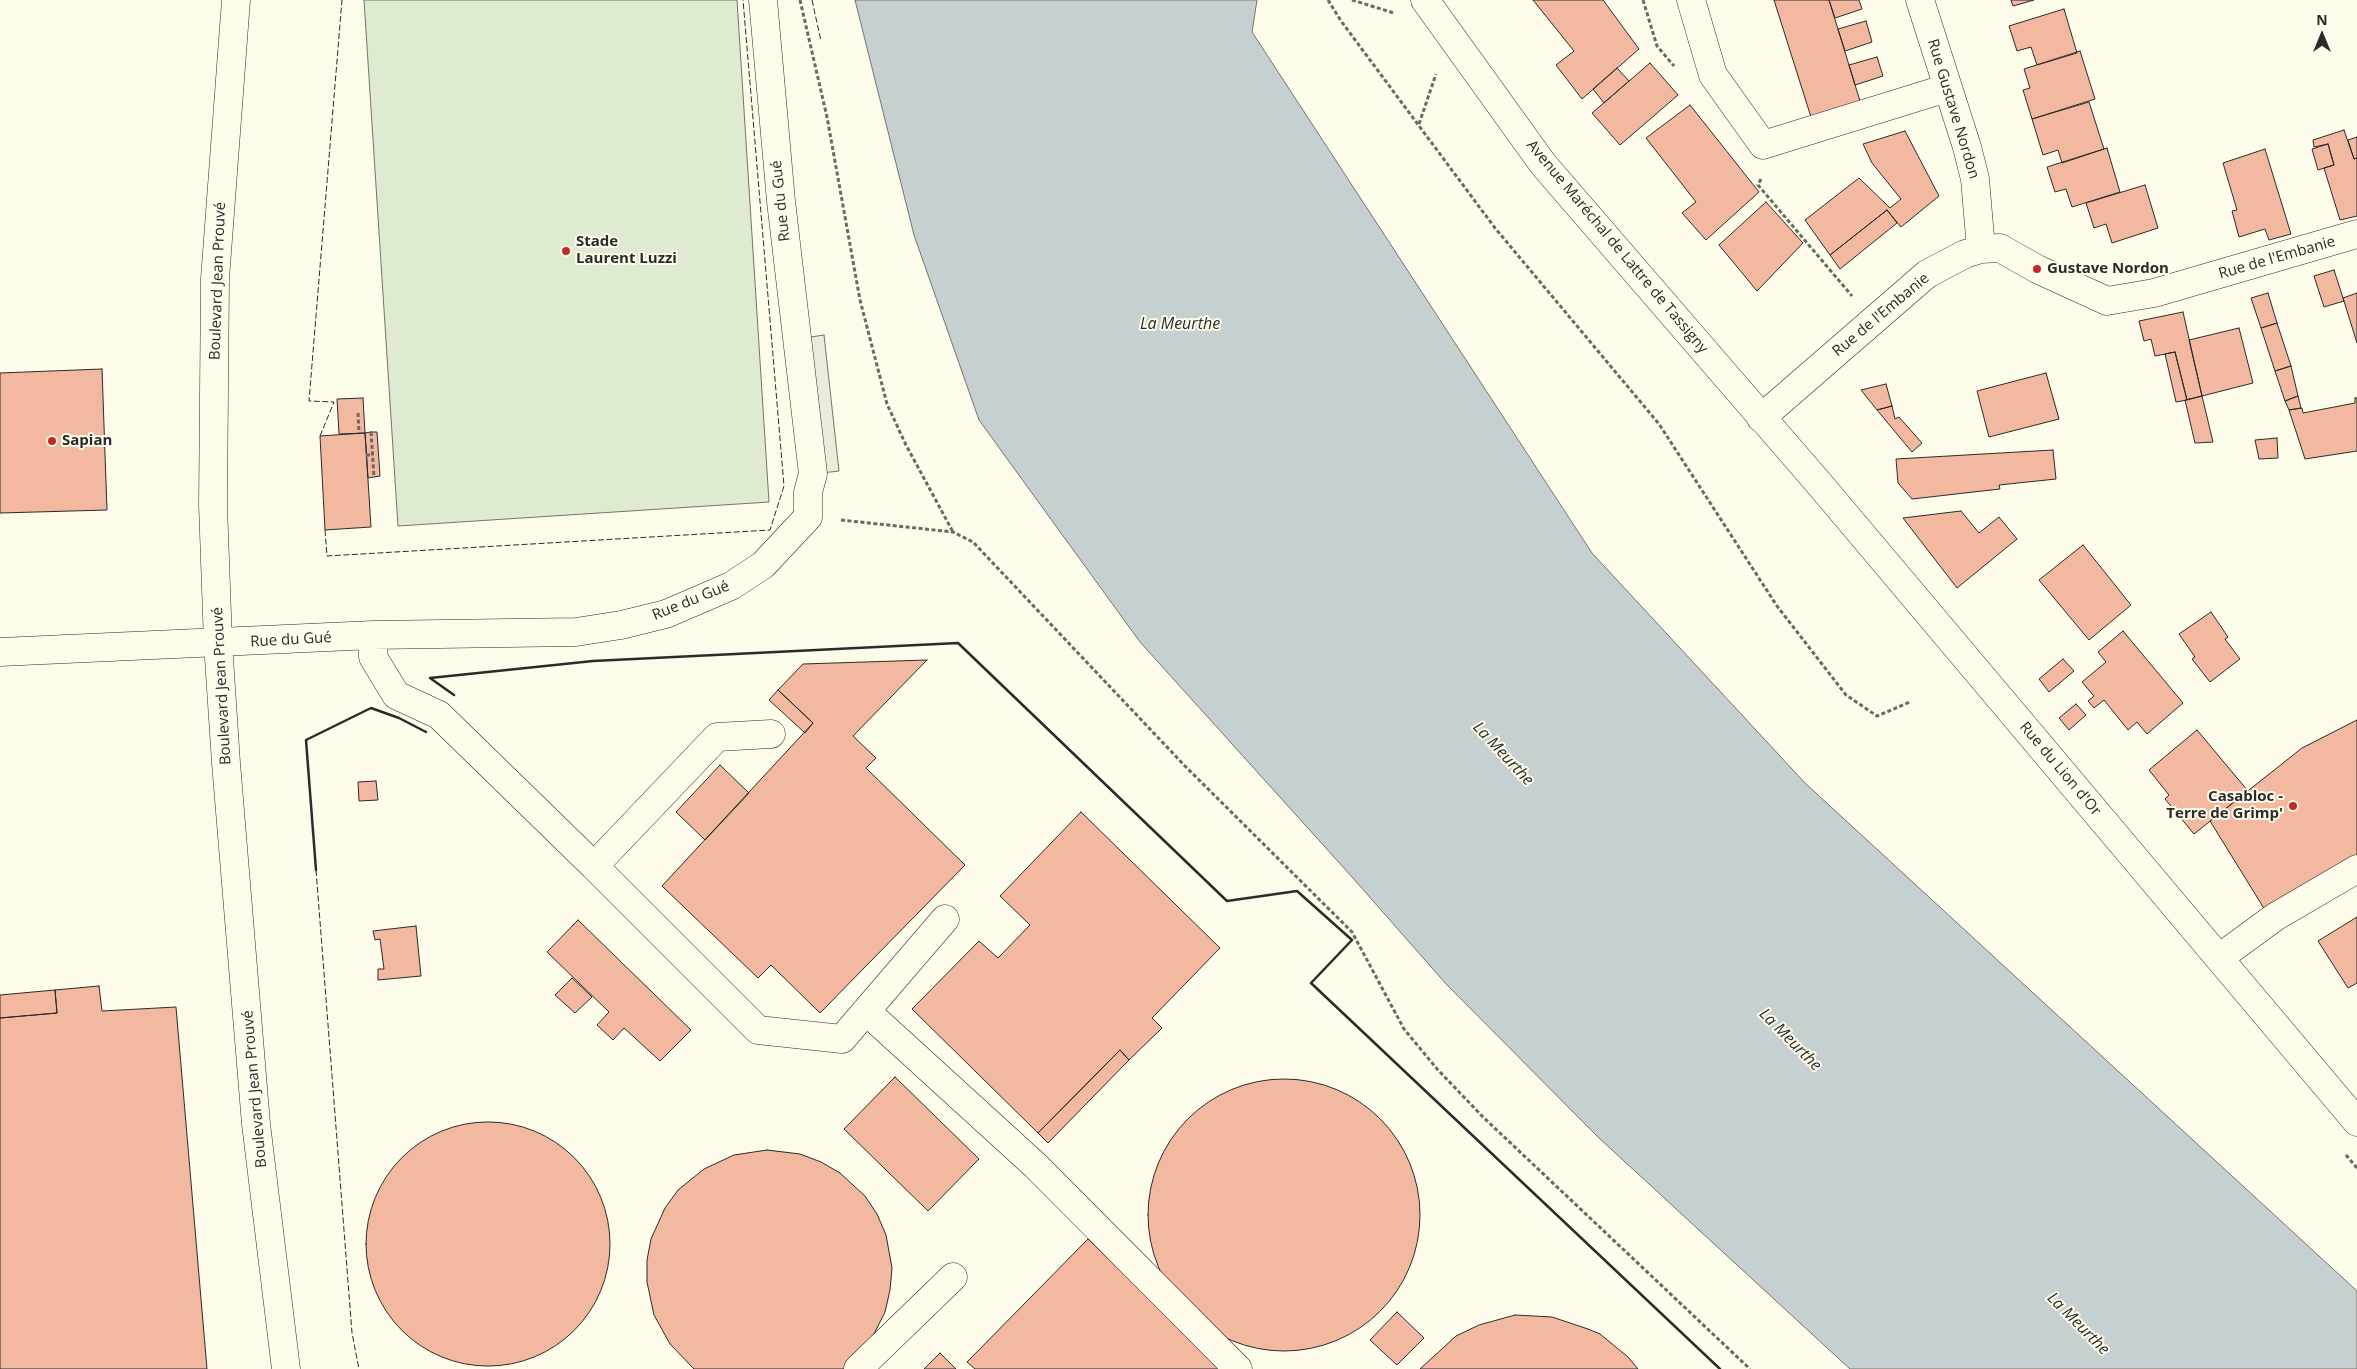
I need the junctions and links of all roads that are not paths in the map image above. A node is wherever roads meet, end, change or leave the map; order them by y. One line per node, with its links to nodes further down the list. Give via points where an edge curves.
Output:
1 (236, 0): 11 (street, Boulevard Jean Prouvé, via 215,280 213,505)
2 (763, 0): 10 (street, Rue du Gué, via 781,201 813,474 808,492 808,517 763,565 731,586 666,614 576,632)
3 (1425, 0): 9 (street, Avenue Maréchal de Lattre de Tassigny, via 1543,164)
4 (1691, 0): 6 (street, via 1713,75 1763,145)
5 (1920, 0): 6 (street, Rue Gustave Nordon)
6 (1947, 88): 8 (street, Rue Gustave Nordon, via 1975,179)
7 (2357, 234): 8 (street, Rue de l'Embanie, via 2154,293 2106,301 2000,248)
8 (1981, 249): 9 (street, Rue de l'Embanie, via 1927,274)
9 (1761, 418): 17 (street, Rue du Lion d'Or, via 1822,486)
10 (372, 635): 11 (street, Rue du Gué); 14 (street, via 373,657 396,695 438,715)
11 (218, 643): 12 (street, Rue du Gué); 21 (street, Boulevard Jean Prouvé, via 256,1124)
12 (0, 652)
13 (772, 734): 14 (street, via 717,737)
14 (594, 866): 18 (street, via 758,1030 842,1038)
15 (2357, 869): 17 (street, via 2275,917)
16 (945, 919): 18 (street)
17 (2219, 958): 19 (street, Rue du Lion d'Or)
18 (866, 1011): 23 (street, via 1036,1166)
19 (2357, 1122)
20 (954, 1277): 22 (street)
21 (286, 1369)
22 (858, 1369)
23 (1238, 1369)

